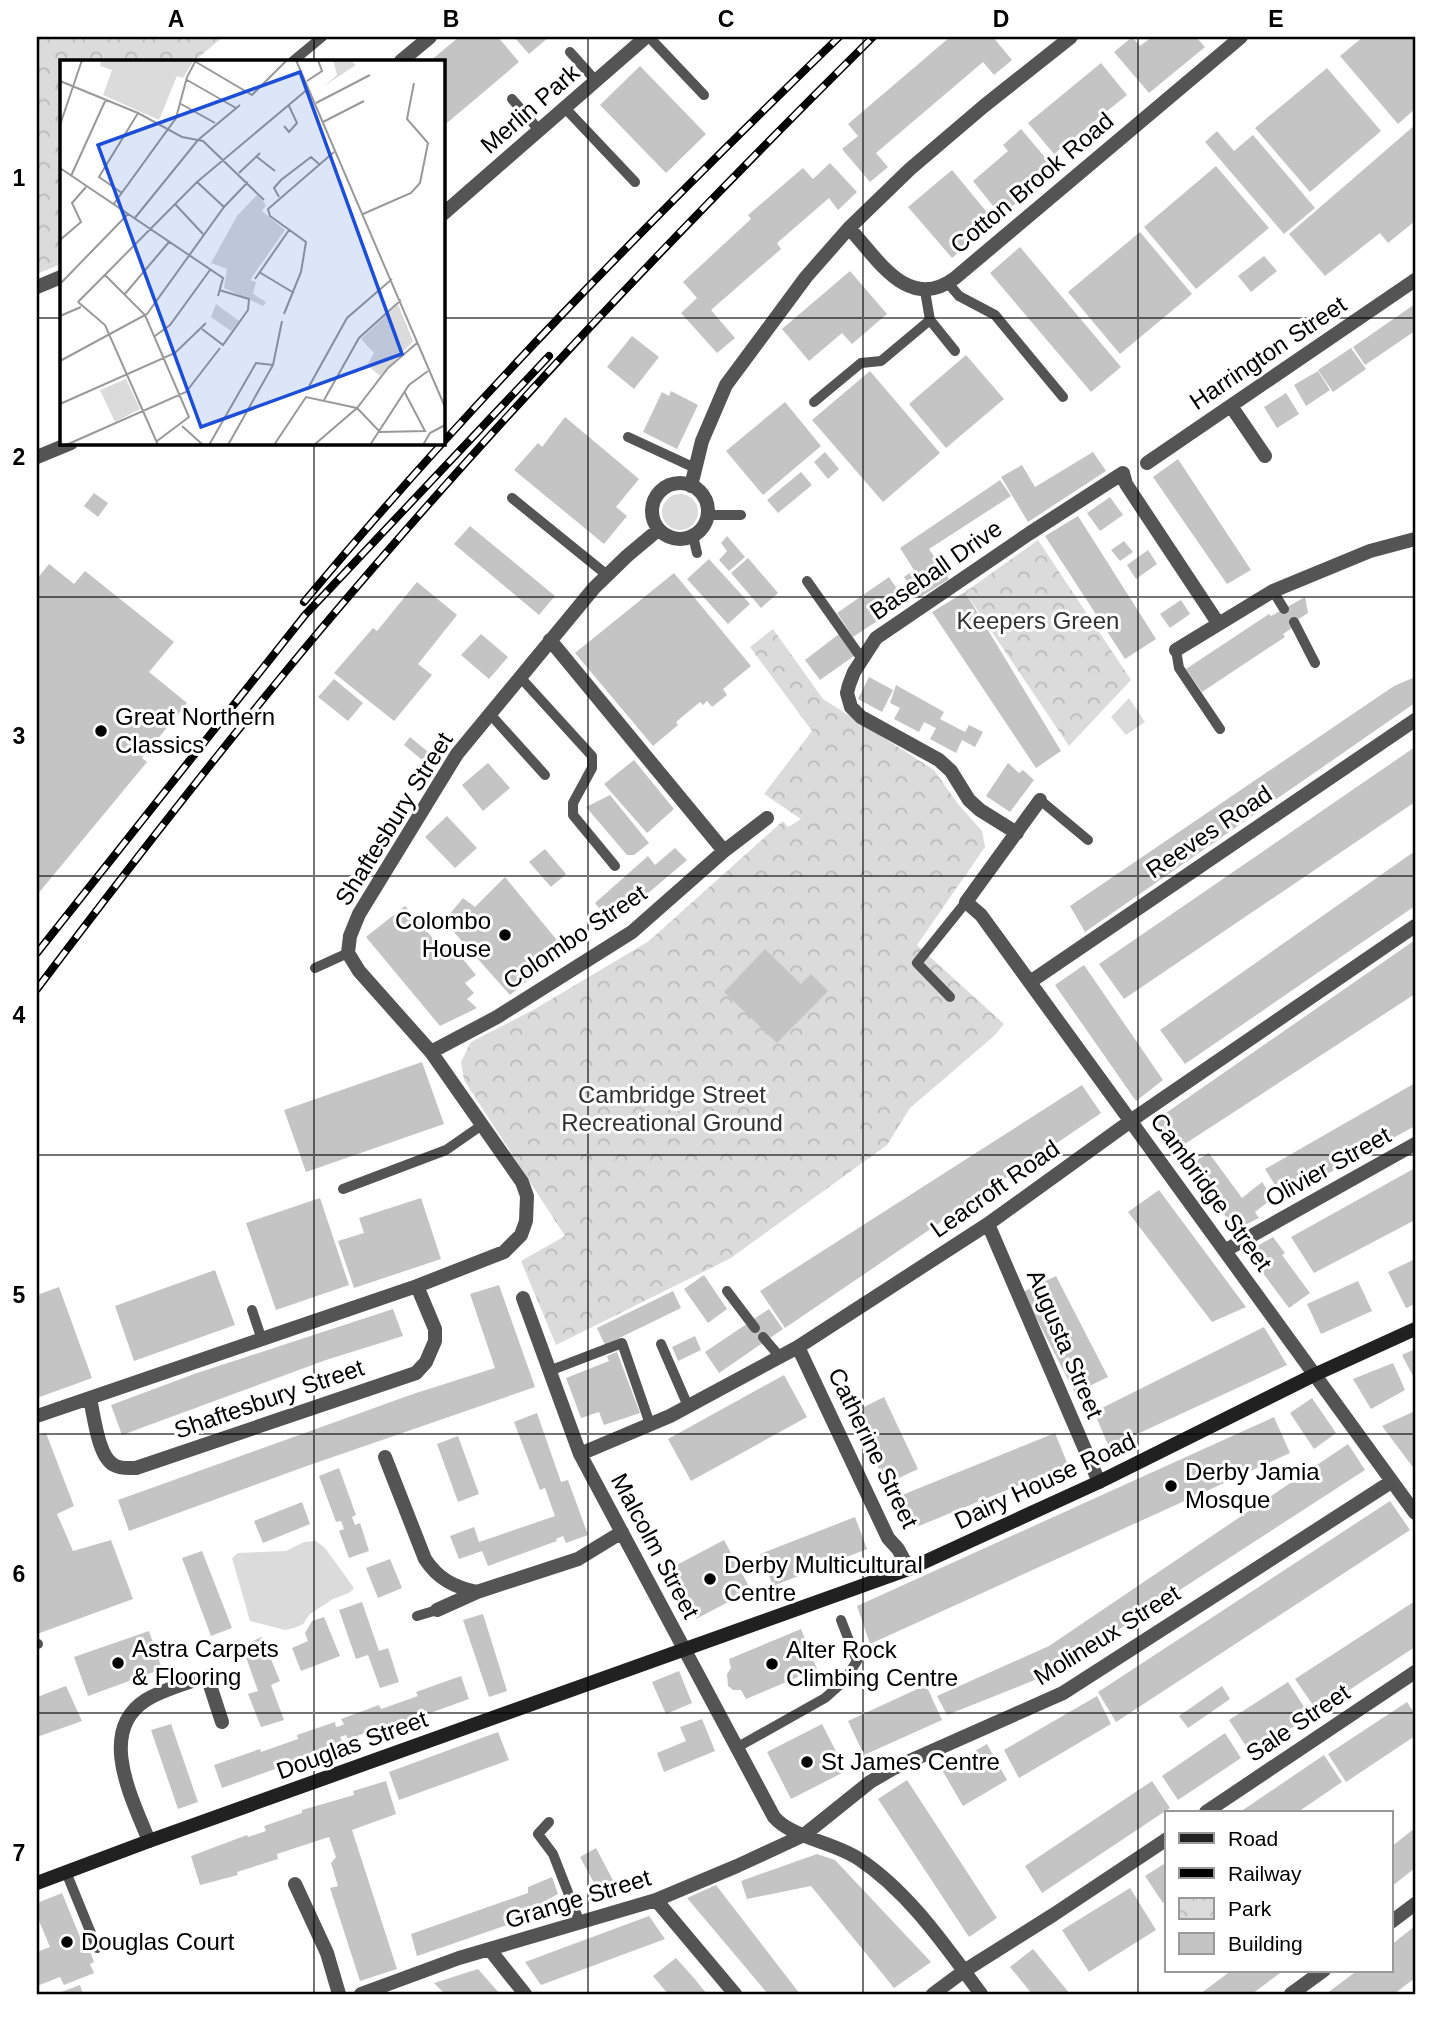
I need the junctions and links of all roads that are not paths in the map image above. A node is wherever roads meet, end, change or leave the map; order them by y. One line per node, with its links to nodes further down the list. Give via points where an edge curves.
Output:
1 (323, 37): 7 (lane)
2 (430, 37): 8 (street)
3 (645, 37): 9 (street, Merlin Park); 10 (lane)
4 (1071, 37): 16 (street, via 920,160)
5 (1241, 37): 19 (street, Cotton Brook Road)
6 (570, 52): 9 (lane)
7 (294, 60)
8 (402, 60)
9 (596, 81): 12 (street, Merlin Park)
10 (704, 95)
11 (512, 99): 13 (lane)
12 (565, 108): 13 (street, Merlin Park); 14 (lane)
13 (539, 130): 15 (street, Merlin Park)
14 (635, 182)
15 (444, 213)
16 (849, 228): 21 (street, via 897,280); 32 (street, via 806,277 726,385 708,423)
17 (60, 277): 20 (street)
18 (1415, 280): 26 (street, Harrington Street)
19 (948, 283): 21 (street, Cotton Brook Road); 24 (lane, via 959,296 995,315)
20 (37, 287)
21 (925, 291): 22 (lane)
22 (930, 320): 23 (lane); 25 (lane, via 881,361 861,363)
23 (955, 351)
24 (1063, 397)
25 (814, 401)
26 (1231, 406): 29 (street); 31 (street, Harrington Street)
27 (628, 437): 32 (lane)
28 (70, 444): 30 (street)
29 (1265, 456)
30 (37, 457)
31 (1147, 463)
32 (695, 468): 33 (street)
33 (691, 486): 35 (street, via 705,499); 37 (street, via 671,484 657,495 651,511)
34 (512, 498): 41 (lane)
35 (708, 515): 36 (lane); 38 (street, via 701,531)
36 (741, 515)
37 (658, 530): 38 (street, via 680,540); 41 (street, Shaftesbury Street)
38 (693, 536): 40 (lane)
39 (1415, 539): 43 (street, via 1370,551)
40 (697, 553)
41 (607, 575): 47 (street, Shaftesbury Street)
42 (807, 581): 49 (lane)
43 (1273, 591): 44 (lane); 46 (street)
44 (1284, 609)
45 (1294, 622): 50 (lane)
46 (1217, 623): 48 (street); 49 (street, Baseball Drive, via 1124,479 1030,533 876,638)
47 (550, 640): 51 (street, Shaftesbury Street); 60 (street)
48 (1176, 650): 54 (lane, via 1179,668)
49 (862, 659): 58 (street, Baseball Drive, via 849,685 851,707 939,760 969,800)
50 (1315, 663)
51 (520, 677): 52 (street, Shaftesbury Street); 61 (lane, via 592,756 592,768 573,803 573,815)
52 (490, 714): 55 (lane); 64 (street, Shaftesbury Street, via 457,754 359,914)
53 (1415, 720): 66 (street, Reeves Road)
54 (1220, 729)
55 (545, 775)
56 (1040, 800): 58 (street); 59 (lane)
57 (767, 818): 60 (street, Colombo Street)
58 (1017, 833): 62 (street)
59 (1088, 840)
60 (724, 851): 68 (street, Colombo Street, via 632,932 497,1017)
61 (615, 866)
62 (966, 902): 66 (street, Cambridge Street, via 981,915); 67 (lane, via 917,963)
63 (1415, 926): 69 (street, Leacroft Road)
64 (348, 953): 65 (lane); 68 (street)
65 (315, 968)
66 (1030, 982): 69 (street, Cambridge Street)
67 (950, 997)
68 (431, 1052): 70 (street)
69 (1130, 1121): 73 (street, Leacroft Road); 74 (street, Cambridge Street)
70 (482, 1125): 72 (lane, via 446,1150); 75 (street, via 527,1196 521,1235 504,1252)
71 (1415, 1144): 74 (street, Olivier Street)
72 (343, 1189)
73 (988, 1224): 84 (street, Leacroft Road); 94 (street, Augusta Street)
74 (1226, 1250): 87 (street, Cambridge Street)
75 (418, 1286): 82 (street); 88 (street, Shaftesbury Street, via 435,1329 432,1351 416,1373 367,1391 136,1468 113,1465 103,1455)
76 (727, 1291): 79 (lane)
77 (523, 1298): 86 (street, Malcolm Street)
78 (251, 1310): 82 (lane)
79 (755, 1328)
80 (1415, 1329): 87 (street, Dairy House Road)
81 (763, 1337): 85 (lane)
82 (262, 1340): 88 (street)
83 (661, 1344): 89 (lane)
84 (798, 1347): 85 (street, Leacroft Road); 98 (street, Catherine Street, via 888,1538)
85 (779, 1357): 89 (street, Leacroft Road)
86 (550, 1371): 91 (lane, via 622,1343); 92 (street, Malcolm Street)
87 (1314, 1375): 94 (street, Dairy House Road); 95 (street, Cambridge Street)
88 (90, 1399): 90 (street)
89 (688, 1406): 91 (street, Leacroft Road)
90 (37, 1416)
91 (650, 1424): 92 (street, Leacroft Road)
92 (580, 1454): 97 (street, Malcolm Street)
93 (385, 1457): 99 (street, via 430,1568 449,1584)
94 (1099, 1482): 98 (street, Dairy House Road)
95 (1391, 1482): 96 (street, Cambridge Street); 109 (street, Molineux Street, via 1063,1693 894,1768)
96 (1415, 1513)
97 (622, 1532): 99 (street, via 578,1559); 103 (street, Malcolm Street)
98 (909, 1569): 103 (street, Dairy House Road)
99 (477, 1592): 100 (street)
100 (437, 1609): 101 (lane)
101 (417, 1616)
102 (841, 1620): 106 (lane, via 857,1661 843,1682 825,1698)
103 (683, 1651): 106 (street, Malcolm Street); 111 (street, Douglas Street)
104 (1414, 1676): 107 (street, Sale Street)
105 (222, 1722): 111 (street, via 207,1676 147,1700 132,1713 122,1733 121,1756)
106 (736, 1748): 109 (street, Malcolm Street, via 780,1824)
107 (1208, 1811)
108 (549, 1822): 118 (lane, via 538,1834 553,1854)
109 (804, 1835): 115 (street, Grange Street); 121 (street, Malcolm Street, via 862,1860 924,1921)
110 (1165, 1840): 121 (street)
111 (149, 1841): 112 (street, Douglas Street)
112 (66, 1872): 113 (street, Douglas Street); 119 (lane)
113 (37, 1883)
114 (295, 1884): 123 (street, via 327,1953)
115 (656, 1900): 118 (street, Grange Street); 126 (street)
116 (1415, 1904): 117 (street)
117 (1392, 1921)
118 (580, 1923): 120 (street, Grange Street)
119 (97, 1948)
120 (490, 1951): 124 (street, Grange Street); 125 (street)
121 (964, 1971): 127 (street); 128 (street, Malcolm Street)
122 (1321, 1972): 129 (street)
123 (339, 1994)
124 (361, 1994)
125 (525, 1994)
126 (735, 1994)
127 (933, 1994)
128 (981, 1994)
129 (1291, 1994)

